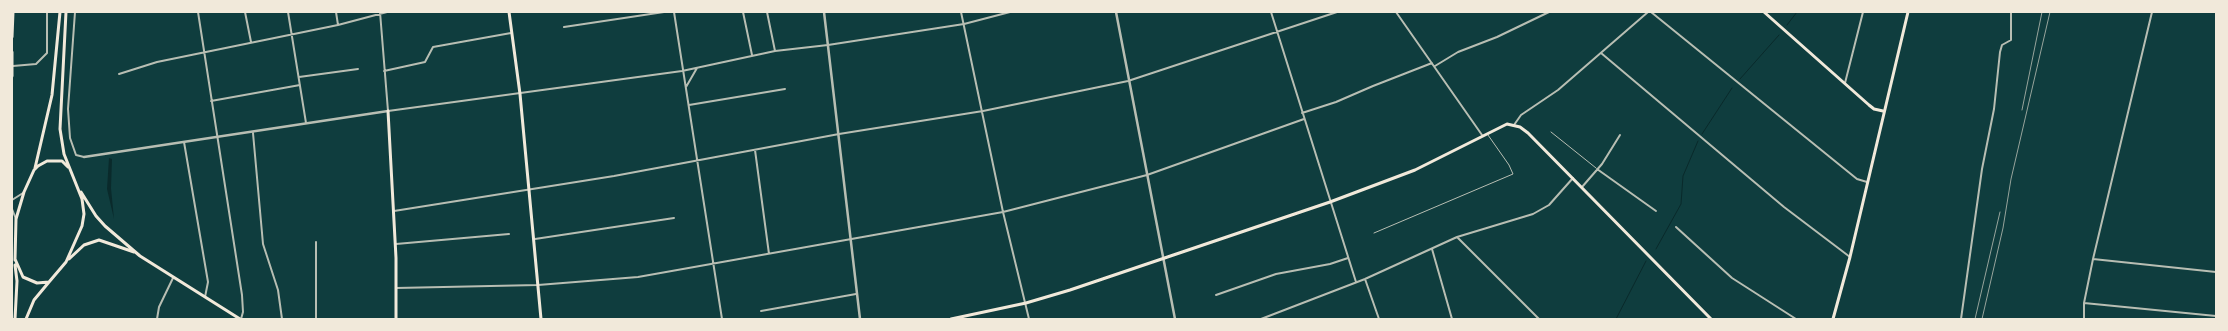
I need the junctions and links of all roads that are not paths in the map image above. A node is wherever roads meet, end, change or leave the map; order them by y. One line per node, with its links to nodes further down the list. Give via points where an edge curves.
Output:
1 (13, 12): 37 (main road)
2 (47, 12): 46 (street, via 47,53 36,64)
3 (60, 12): 83 (main road, via 52,95)
4 (66, 12): 81 (main road, via 60,129)
5 (75, 12): 79 (street, via 68,109 70,138 76,155)
6 (198, 12): 42 (street)
7 (246, 12): 38 (street)
8 (288, 12): 35 (street)
9 (336, 12): 32 (street)
10 (387, 12): 30 (street)
11 (509, 12): 36 (main road)
12 (664, 12): 33 (street)
13 (674, 12): 51 (street)
14 (742, 12): 44 (street)
15 (767, 12): 40 (street)
16 (824, 12): 39 (street)
17 (961, 12): 31 (street)
18 (1010, 12): 31 (street)
19 (1116, 12): 55 (street)
20 (1271, 12): 34 (street)
21 (1337, 12): 34 (street)
22 (1396, 12): 45 (street)
23 (1549, 12): 47 (street, via 1458,52)
24 (1649, 12): 43 (street); 86 (street, via 1857,179)
25 (1764, 12): 56 (main road)
26 (1863, 12): 56 (street)
27 (1908, 12): 64 (main road)
28 (2011, 12): 151 (street, via 2011,40 2002,45 2000,52 1994,109 1982,169)
29 (2152, 12): 114 (street)
30 (380, 13): 32 (street); 50 (street)
31 (964, 24): 39 (street); 65 (street)
32 (338, 25): 35 (street)
33 (564, 27)
34 (1277, 31): 55 (street); 66 (street)
35 (292, 33): 38 (street); 54 (street)
36 (512, 33): 50 (street, via 433,47 425,62); 60 (main road)
37 (12, 37)
38 (251, 42): 42 (street)
39 (828, 45): 40 (street); 73 (street)
40 (775, 51): 44 (street)
41 (12, 52): 46 (main road)
42 (203, 53): 52 (street, via 157,62); 61 (street)
43 (1601, 53): 69 (street, via 1558,90 1521,115); 112 (street, via 1784,207)
44 (752, 55): 48 (street)
45 (1432, 63): 47 (street); 66 (street)
46 (13, 66): 53 (main road)
47 (1435, 66): 75 (street)
48 (697, 68): 51 (street); 58 (street)
49 (358, 69): 54 (street)
50 (384, 70): 63 (street)
51 (682, 71): 58 (street); 60 (street)
52 (118, 74)
53 (12, 76)
54 (298, 77): 57 (street)
55 (1128, 81): 65 (street); 84 (street)
56 (1845, 84): 64 (main road, via 1874,109)
57 (300, 85): 61 (street); 68 (street)
58 (686, 88): 62 (street)
59 (785, 89): 62 (street)
60 (520, 94): 63 (street); 89 (main road)
61 (211, 101): 76 (street)
62 (689, 104): 80 (street)
63 (388, 111): 68 (street); 94 (main road)
64 (1883, 111): 86 (main road)
65 (983, 112): 73 (street); 96 (street)
66 (1302, 113): 67 (street)
67 (1304, 119): 84 (street); 92 (street)
68 (306, 124): 71 (street)
69 (1514, 125): 72 (main road, via 1499,126); 85 (main road, via 1528,133)
70 (1551, 132): 82 (lane)
71 (253, 133): 76 (street); 135 (street, via 263,244 278,290)
72 (1487, 133): 75 (main road); 100 (lane, via 1510,165 1513,174)
73 (839, 134): 78 (street); 104 (street)
74 (1620, 135): 82 (street)
75 (1482, 136): 92 (main road, via 1416,170)
76 (217, 138): 77 (street); 134 (street, via 242,295 243,312)
77 (184, 142): 79 (street); 126 (street, via 208,282)
78 (755, 150): 80 (street); 109 (street)
79 (84, 157)
80 (699, 160): 89 (street); 116 (street)
81 (69, 168): 83 (main road, via 62,161 56,160 41,163); 87 (main road)
82 (1597, 169): 88 (street); 95 (street)
83 (34, 170): 90 (main road)
84 (1147, 175): 96 (street); 110 (street)
85 (1574, 178): 88 (main road); 102 (street, via 1549,205 1534,214)
86 (1867, 182): 112 (main road)
87 (78, 187): 108 (main road, via 100,221); 115 (main road, via 83,206 82,226)
88 (1582, 187): 148 (main road)
89 (530, 190): 94 (street); 103 (main road)
90 (24, 192): 91 (street); 98 (main road)
91 (12, 200)
92 (1330, 202): 110 (main road); 111 (street)
93 (12, 209): 98 (street)
94 (394, 211): 106 (main road)
95 (1656, 211)
96 (1003, 212): 104 (street); 127 (street)
97 (674, 218): 103 (street)
98 (16, 219): 113 (main road)
99 (1676, 227): 149 (street, via 1732,278)
100 (1374, 233)
101 (509, 234): 106 (street)
102 (1457, 237): 107 (street); 147 (street)
103 (535, 239): 122 (main road)
104 (850, 240): 109 (street); 124 (street)
105 (316, 242): 136 (street)
106 (396, 244): 123 (main road)
107 (1432, 250): 119 (street); 146 (street)
108 (136, 253): 115 (main road, via 99,240 84,245); 118 (main road)
109 (769, 254): 116 (street)
110 (1163, 258): 127 (main road); 143 (street)
111 (1348, 258): 121 (street); 125 (street, via 1276,274)
112 (1850, 258): 150 (main road)
113 (15, 259): 120 (main road, via 23,277 37,283); 131 (main road)
114 (2093, 259): 117 (street); 128 (street)
115 (66, 262): 120 (main road)
116 (714, 264): 122 (street, via 638,277); 139 (street)
117 (2216, 272)
118 (173, 278): 126 (main road); 133 (street)
119 (1366, 279): 121 (street); 145 (street)
120 (49, 282): 132 (main road, via 34,300)
121 (1356, 282): 144 (street)
122 (538, 285): 123 (street); 138 (main road)
123 (396, 288): 137 (main road)
124 (856, 294): 129 (street); 140 (street)
125 (1216, 295)
126 (205, 298): 134 (main road)
127 (1026, 303): 141 (main road); 142 (street)
128 (2084, 303): 130 (street); 152 (street)
129 (761, 312)
130 (2216, 316)
131 (15, 319)
132 (26, 319)
133 (157, 319)
134 (240, 319)
135 (282, 319)
136 (316, 319)
137 (396, 319)
138 (541, 319)
139 (722, 319)
140 (860, 319)
141 (951, 319)
142 (1029, 319)
143 (1176, 319)
144 (1261, 319)
145 (1379, 319)
146 (1452, 319)
147 (1539, 319)
148 (1711, 319)
149 (1796, 319)
150 (1834, 319)
151 (1962, 319)
152 (2084, 319)

